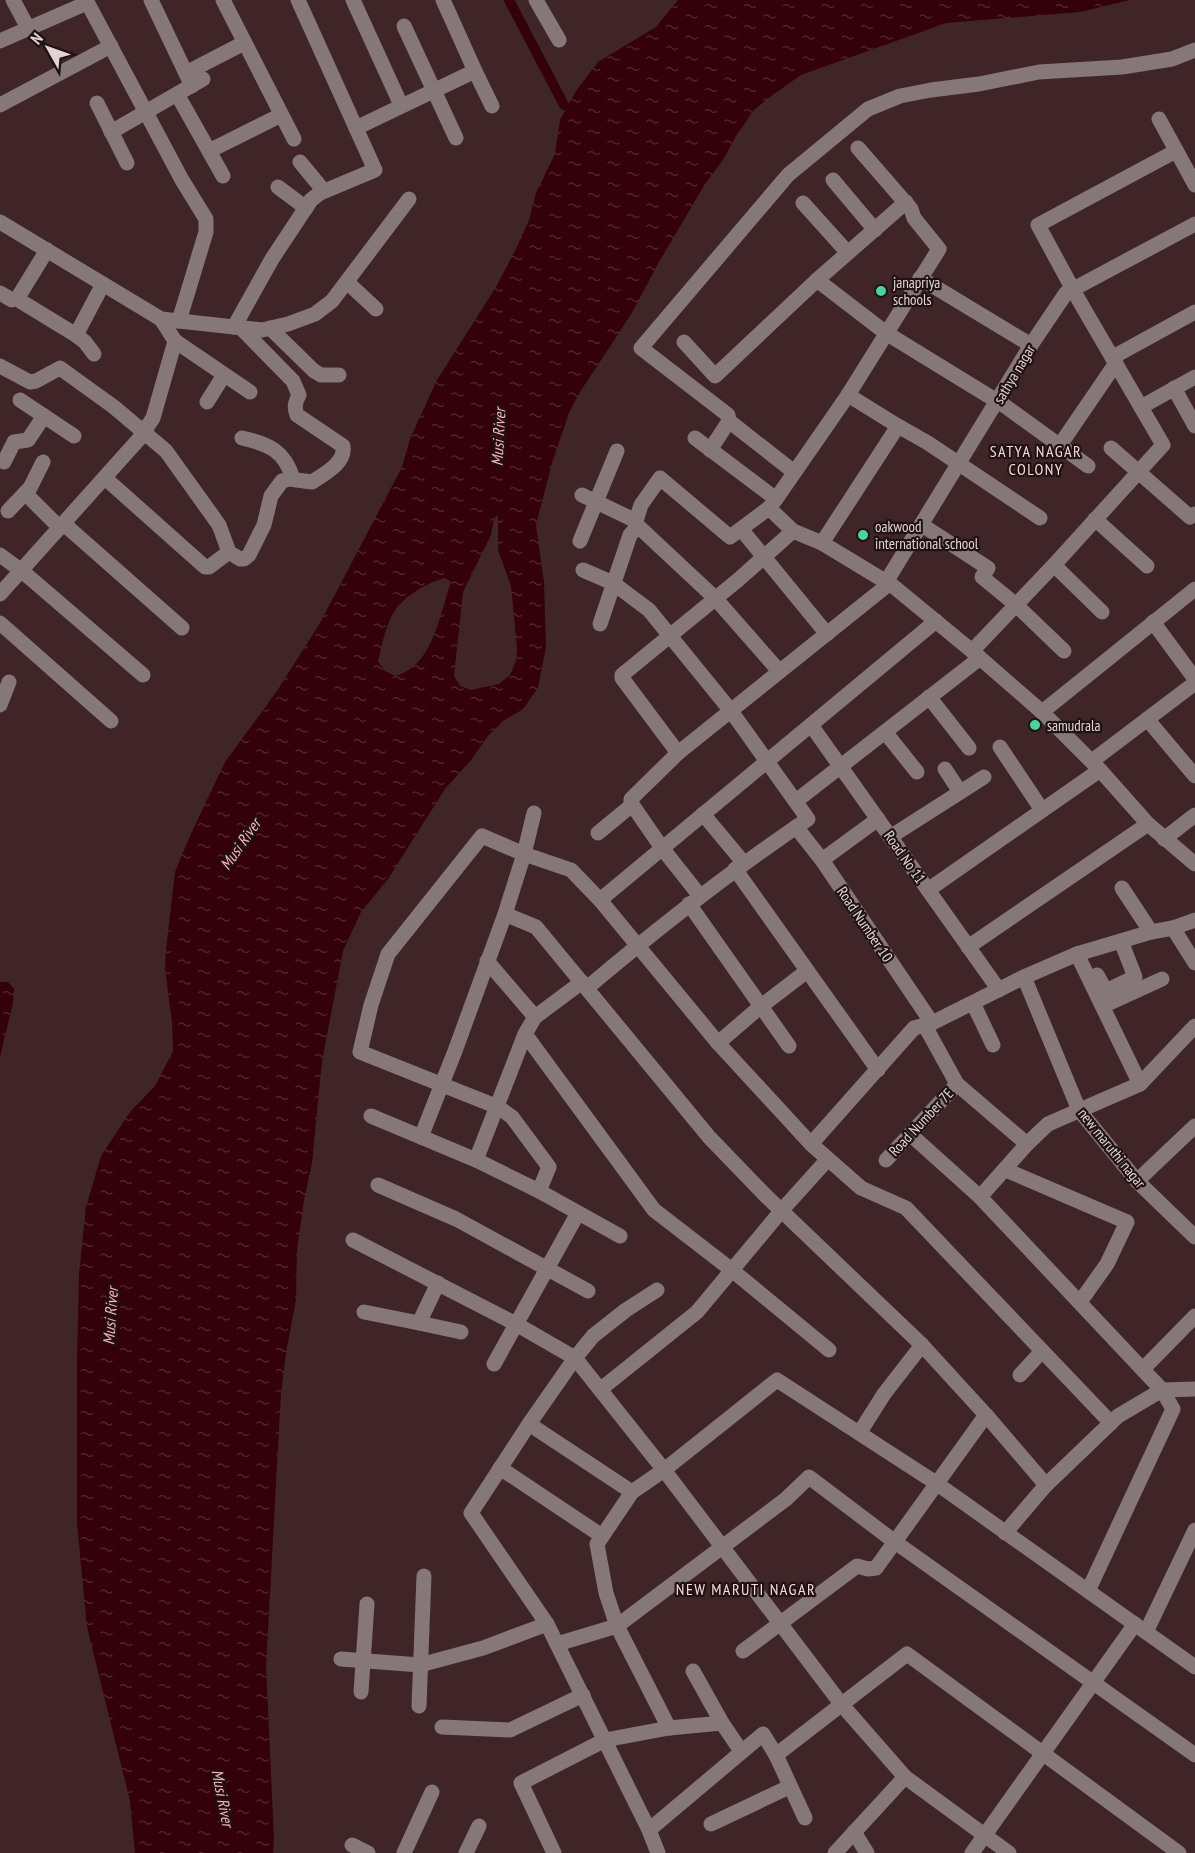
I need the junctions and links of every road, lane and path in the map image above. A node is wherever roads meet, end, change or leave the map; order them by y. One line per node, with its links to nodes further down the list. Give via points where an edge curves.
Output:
1 (13, 0): 11 (street)
2 (151, 0): 18 (street)
3 (224, 0): 14 (street)
4 (298, 0): 28 (street)
5 (371, 0): 9 (street)
6 (443, 0): 17 (street)
7 (536, 0): 12 (street)
8 (86, 1): 11 (street); 15 (street)
9 (355, 3): 23 (street)
10 (404, 26): 19 (street)
11 (28, 28): 13 (street)
12 (559, 40)
13 (0, 41)
14 (244, 43): 18 (street); 26 (street)
15 (111, 46): 22 (street); 25 (street)
16 (1195, 50): 84 (street, via 1172,59 1039,72 900,96 868,109 841,130 788,175 641,348 728,415)
17 (475, 71): 19 (street); 24 (street)
18 (194, 79): 20 (street)
19 (434, 90): 23 (street); 30 (street)
20 (177, 94): 25 (street); 33 (street)
21 (97, 103): 29 (street)
22 (0, 105)
23 (401, 105): 28 (street)
24 (492, 106)
25 (147, 112): 29 (street); 62 (street, via 208,222)
26 (281, 114): 31 (street); 33 (street)
27 (1159, 119): 34 (street)
28 (356, 128): 41 (street, via 375,170)
29 (111, 132): 36 (street)
30 (456, 138)
31 (294, 139)
32 (858, 148): 44 (street)
33 (209, 151): 37 (street)
34 (1184, 156): 39 (street); 57 (street, via 1038,225)
35 (300, 162): 41 (street)
36 (127, 163)
37 (223, 176)
38 (833, 180): 48 (street)
39 (1195, 185)
40 (278, 187): 45 (street)
41 (324, 191): 45 (street)
42 (409, 200): 54 (street)
43 (803, 203): 51 (street)
44 (901, 206): 48 (street); 52 (street, via 902,216 914,218 939,249)
45 (306, 208): 63 (street, via 272,259)
46 (0, 222): 50 (street)
47 (1195, 224): 57 (street, sathya nagar)
48 (875, 230): 51 (street)
49 (1195, 233): 57 (street, sathya nagar)
50 (47, 250): 55 (street); 58 (street)
51 (848, 253): 53 (street)
52 (920, 278): 65 (street); 69 (street)
53 (817, 280): 65 (street); 68 (street, via 715,376)
54 (347, 282): 59 (street); 64 (street, via 315,314)
55 (104, 284): 61 (street); 66 (street)
56 (0, 293): 58 (street)
57 (1075, 293): 69 (street, sathya nagar, via 1066,293); 71 (street); 81 (street, sathya nagar)
58 (17, 299): 66 (street)
59 (376, 309)
60 (1195, 312): 71 (street)
61 (161, 319): 62 (street); 67 (street)
62 (179, 321): 63 (street)
63 (237, 328): 64 (street); 103 (street, via 298,388 297,415 344,446 340,460 312,482)
64 (270, 328): 74 (street, via 314,371)
65 (886, 333): 78 (street); 81 (street)
66 (76, 335): 70 (street)
67 (175, 341): 73 (street); 87 (street, via 153,418)
68 (684, 342)
69 (1031, 345): 81 (street, sathya nagar)
70 (94, 354)
71 (1114, 360): 82 (street); 92 (street)
72 (0, 366): 87 (street, via 30,382 60,368)
73 (224, 375): 77 (street); 80 (street)
74 (339, 375)
75 (1195, 376): 76 (street)
76 (1174, 388): 82 (street); 86 (street)
77 (250, 392)
78 (848, 395): 85 (street); 100 (street)
79 (20, 400): 83 (street)
80 (207, 402)
81 (1001, 403): 92 (street); 98 (street, sathya nagar)
82 (1141, 407): 101 (street, via 1162,445)
83 (44, 416): 88 (street); 89 (street, via 28,440)
84 (729, 421): 94 (street); 100 (street)
85 (898, 426): 98 (street); 117 (street)
86 (1195, 426)
87 (144, 432): 102 (street); 118 (street, via 172,458 219,525)
88 (74, 436)
89 (7, 438): 96 (street)
90 (242, 438): 103 (street, via 275,450 284,458)
91 (695, 438): 94 (street)
92 (1060, 445): 99 (street)
93 (1111, 448): 101 (street)
94 (710, 450): 106 (street)
95 (617, 451): 105 (street)
96 (4, 462)
97 (43, 462): 104 (street)
98 (962, 466): 109 (street); 114 (street, sathya nagar); 126 (street, sathya nagar)
99 (1088, 466)
100 (794, 472): 106 (street)
101 (1138, 472): 108 (street, via 1190,517); 110 (street)
102 (105, 478): 112 (street); 118 (street, via 205,567)
103 (293, 479): 118 (street, via 282,481 275,488 264,525 249,555 240,559)
104 (25, 493): 107 (street); 112 (street)
105 (589, 498): 111 (street); 116 (street)
106 (772, 503): 113 (street); 115 (street)
107 (8, 511)
108 (1195, 514)
109 (1040, 518)
110 (1095, 519): 121 (street); 122 (street)
111 (637, 524): 113 (street, via 641,505 660,478 730,537); 125 (street); 129 (street)
112 (62, 526): 124 (street); 136 (street)
113 (741, 529): 120 (street)
114 (928, 529): 126 (street, sathya nagar); 130 (street, via 988,568 982,577)
115 (793, 531): 117 (street); 120 (street)
116 (579, 541)
117 (822, 543): 126 (street)
118 (229, 552)
119 (0, 555): 124 (street)
120 (764, 557): 129 (street); 137 (street)
121 (1054, 565): 130 (street); 131 (street)
122 (1147, 566)
123 (583, 570): 125 (street)
124 (22, 571): 128 (street); 142 (street)
125 (613, 583): 135 (street); 138 (street, via 650,610)
126 (889, 584): 132 (street); 137 (street)
127 (1195, 589): 133 (street)
128 (0, 594)
129 (715, 598): 138 (street); 141 (street)
130 (1015, 604): 139 (street); 140 (street)
131 (1102, 612)
132 (936, 621): 140 (street); 151 (street)
133 (1153, 622): 143 (street); 148 (street)
134 (0, 623): 150 (street)
135 (600, 624)
136 (182, 628)
137 (827, 634): 141 (street)
138 (669, 636): 147 (street); 155 (street, via 626,670 622,678)
139 (1064, 651)
140 (976, 654): 145 (street); 148 (street)
141 (779, 671): 147 (street)
142 (143, 675)
143 (1195, 681): 149 (street)
144 (9, 682): 146 (street)
145 (929, 697): 152 (street); 154 (street)
146 (0, 705)
147 (731, 711): 155 (street); 156 (street)
148 (1042, 712): 157 (street)
149 (1147, 719): 157 (street); 161 (street)
150 (111, 721)
151 (811, 725): 156 (street); 158 (street, Road No 11)
152 (885, 732): 158 (street); 160 (street)
153 (1000, 747): 166 (street)
154 (969, 748)
155 (678, 753): 165 (street, via 633,795)
156 (767, 760): 164 (street); 168 (street)
157 (1096, 765): 166 (street); 171 (street)
158 (841, 766): 164 (street); 170 (street, Road No 11)
159 (945, 769): 163 (street)
160 (917, 772)
161 (1195, 776)
162 (984, 777): 163 (street)
163 (960, 792): 174 (street)
164 (796, 801): 172 (street, via 808,819)
165 (632, 805): 173 (street); 176 (street)
166 (1042, 810): 182 (street)
167 (534, 813): 177 (street)
168 (703, 813): 176 (street); 180 (street)
169 (1195, 815): 175 (street)
170 (878, 819): 174 (street, Road No 11); 178 (street)
171 (1148, 824): 175 (street); 191 (street)
172 (796, 827): 178 (street, Road Number 10); 180 (street)
173 (598, 833)
174 (890, 837): 182 (street, Road No 11)
175 (1164, 839): 179 (street)
176 (662, 848): 183 (street); 184 (street)
177 (524, 854): 183 (street, via 572,870); 185 (street); 212 (street, via 482,836 388,954 360,1052)
178 (822, 860): 205 (street, Road Number 10)
179 (1195, 864)
180 (739, 865): 184 (street); 196 (street)
181 (1122, 888): 188 (street)
182 (928, 890): 191 (street, Road No 11)
183 (600, 900): 190 (street)
184 (694, 900): 190 (street); 203 (street)
185 (505, 914): 193 (street); 199 (street, via 536,927)
186 (1195, 920): 187 (street)
187 (1173, 928): 188 (street); 194 (street)
188 (1151, 932): 189 (street)
189 (1122, 943): 192 (street); 195 (street, via 1093,958); 195 (street, via 1136,975 1133,978 1106,991)
190 (638, 945): 199 (street); 208 (street)
191 (968, 947): 200 (street, Road No 11)
192 (1077, 954): 195 (street); 197 (street)
193 (487, 961): 204 (street); 212 (street)
194 (1195, 963)
195 (1090, 969): 202 (street)
196 (807, 971): 203 (street); 211 (street)
197 (1024, 977): 200 (street); 216 (street, new maruthi nagar)
198 (1162, 979): 202 (street)
199 (585, 985): 204 (street); 231 (street, via 709,1137)
200 (999, 990): 201 (street)
201 (973, 1003): 205 (street); 209 (street)
202 (1103, 1006): 214 (street)
203 (760, 1007): 208 (street); 210 (street)
204 (535, 1017): 207 (street)
205 (928, 1024): 211 (street, via 914,1028); 213 (street, Road Number 10)
206 (1195, 1026): 214 (street)
207 (525, 1034): 215 (street); 237 (street, via 654,1210)
208 (718, 1043): 221 (street)
209 (993, 1045)
210 (789, 1046)
211 (878, 1070): 221 (street)
212 (442, 1084): 215 (street); 220 (street)
213 (957, 1084): 219 (street, Road Number 7E); 222 (street)
214 (1140, 1084): 216 (street)
215 (498, 1107): 224 (street); 229 (street, via 512,1117 549,1167)
216 (1079, 1110): 222 (street, via 1048,1124); 227 (street, new maruthi nagar)
217 (371, 1116): 220 (street)
218 (1195, 1126): 227 (street)
219 (910, 1134): 225 (street, Road Number 7E); 230 (street)
220 (421, 1137): 224 (street)
221 (811, 1144): 223 (street)
222 (1026, 1144): 226 (street)
223 (828, 1159): 231 (street); 249 (street, via 861,1188 906,1208)
224 (476, 1160): 229 (street)
225 (886, 1160)
226 (1006, 1170): 230 (street); 241 (street, via 1127,1222 1107,1264)
227 (1137, 1181): 233 (street, new maruthi nagar)
228 (378, 1185): 236 (street, via 456,1219)
229 (539, 1191): 232 (street)
230 (980, 1197): 241 (street)
231 (782, 1210): 237 (street); 247 (street)
232 (578, 1213): 234 (street); 236 (street)
233 (1193, 1230)
234 (621, 1236)
235 (353, 1240): 238 (street)
236 (548, 1268): 240 (street); 245 (street)
237 (733, 1271): 248 (street); 254 (street, via 697,1312)
238 (438, 1283): 244 (street); 245 (street)
239 (657, 1290): 250 (street, via 593,1336)
240 (588, 1291)
241 (1080, 1302): 252 (street)
242 (364, 1312): 244 (street)
243 (1195, 1316): 252 (street)
244 (419, 1323): 246 (street)
245 (516, 1324): 250 (street); 251 (street)
246 (461, 1332)
247 (922, 1345): 258 (street); 261 (street)
248 (829, 1350)
249 (1042, 1351): 253 (street); 259 (street)
250 (575, 1358): 254 (street); 260 (street)
251 (494, 1364)
252 (1143, 1369): 255 (street)
253 (1020, 1375)
254 (601, 1389): 263 (street)
255 (1162, 1390): 256 (street); 257 (street); 259 (street)
256 (1189, 1390): 257 (street)
257 (1173, 1409): 273 (street)
258 (986, 1415): 264 (street); 265 (street)
259 (1110, 1423): 265 (street)
260 (529, 1424): 262 (street); 266 (street)
261 (860, 1432): 263 (street, via 777,1380); 264 (street)
262 (500, 1468): 269 (street); 275 (street, via 471,1513)
263 (664, 1470): 266 (street); 271 (street)
264 (936, 1483): 268 (street); 270 (street)
265 (1046, 1485): 268 (street)
266 (632, 1492): 269 (street)
267 (1195, 1530): 278 (street)
268 (1005, 1533): 273 (street)
269 (602, 1536): 277 (street, via 597,1544)
270 (895, 1542): 271 (street, via 808,1477 786,1499); 276 (street, via 876,1568 857,1566); 286 (street)
271 (722, 1547): 276 (street); 277 (street)
272 (424, 1576): 283 (street)
273 (1088, 1591): 278 (street)
274 (367, 1604): 282 (street)
275 (547, 1624): 279 (street); 283 (street, via 483,1648)
276 (780, 1624): 280 (street); 289 (street)
277 (617, 1626): 279 (street); 293 (street)
278 (1141, 1628): 284 (street); 286 (street)
279 (557, 1644): 288 (street)
280 (743, 1651)
281 (341, 1659): 282 (street)
282 (363, 1660): 283 (street); 287 (street)
283 (420, 1665): 290 (street)
284 (1195, 1667)
285 (693, 1671): 291 (street)
286 (1092, 1683): 296 (street); 298 (street)
287 (361, 1692)
288 (583, 1695): 292 (street, via 510,1730); 294 (street)
289 (842, 1705): 296 (street, via 907,1654); 297 (street); 299 (street)
290 (419, 1706)
291 (722, 1723): 293 (street); 295 (street)
292 (442, 1727)
293 (669, 1728): 294 (street)
294 (605, 1740): 305 (street); 313 (street, via 521,1783)
295 (741, 1750): 297 (street, via 763,1734); 305 (street)
296 (1044, 1754): 307 (street); 318 (street)
297 (776, 1755): 300 (street)
298 (1195, 1755)
299 (905, 1777): 306 (street); 307 (street)
300 (789, 1787): 302 (street); 303 (street)
301 (432, 1792): 311 (street)
302 (805, 1818)
303 (711, 1824)
304 (479, 1826): 312 (street)
305 (649, 1830): 309 (street)
306 (854, 1832): 314 (street); 315 (street)
307 (985, 1836): 316 (street); 317 (street)
308 (352, 1845): 310 (street)
309 (654, 1852)
310 (368, 1853)
311 (404, 1853)
312 (466, 1853)
313 (554, 1853)
314 (835, 1853)
315 (867, 1853)
316 (972, 1853)
317 (1009, 1853)
318 (1179, 1853)

